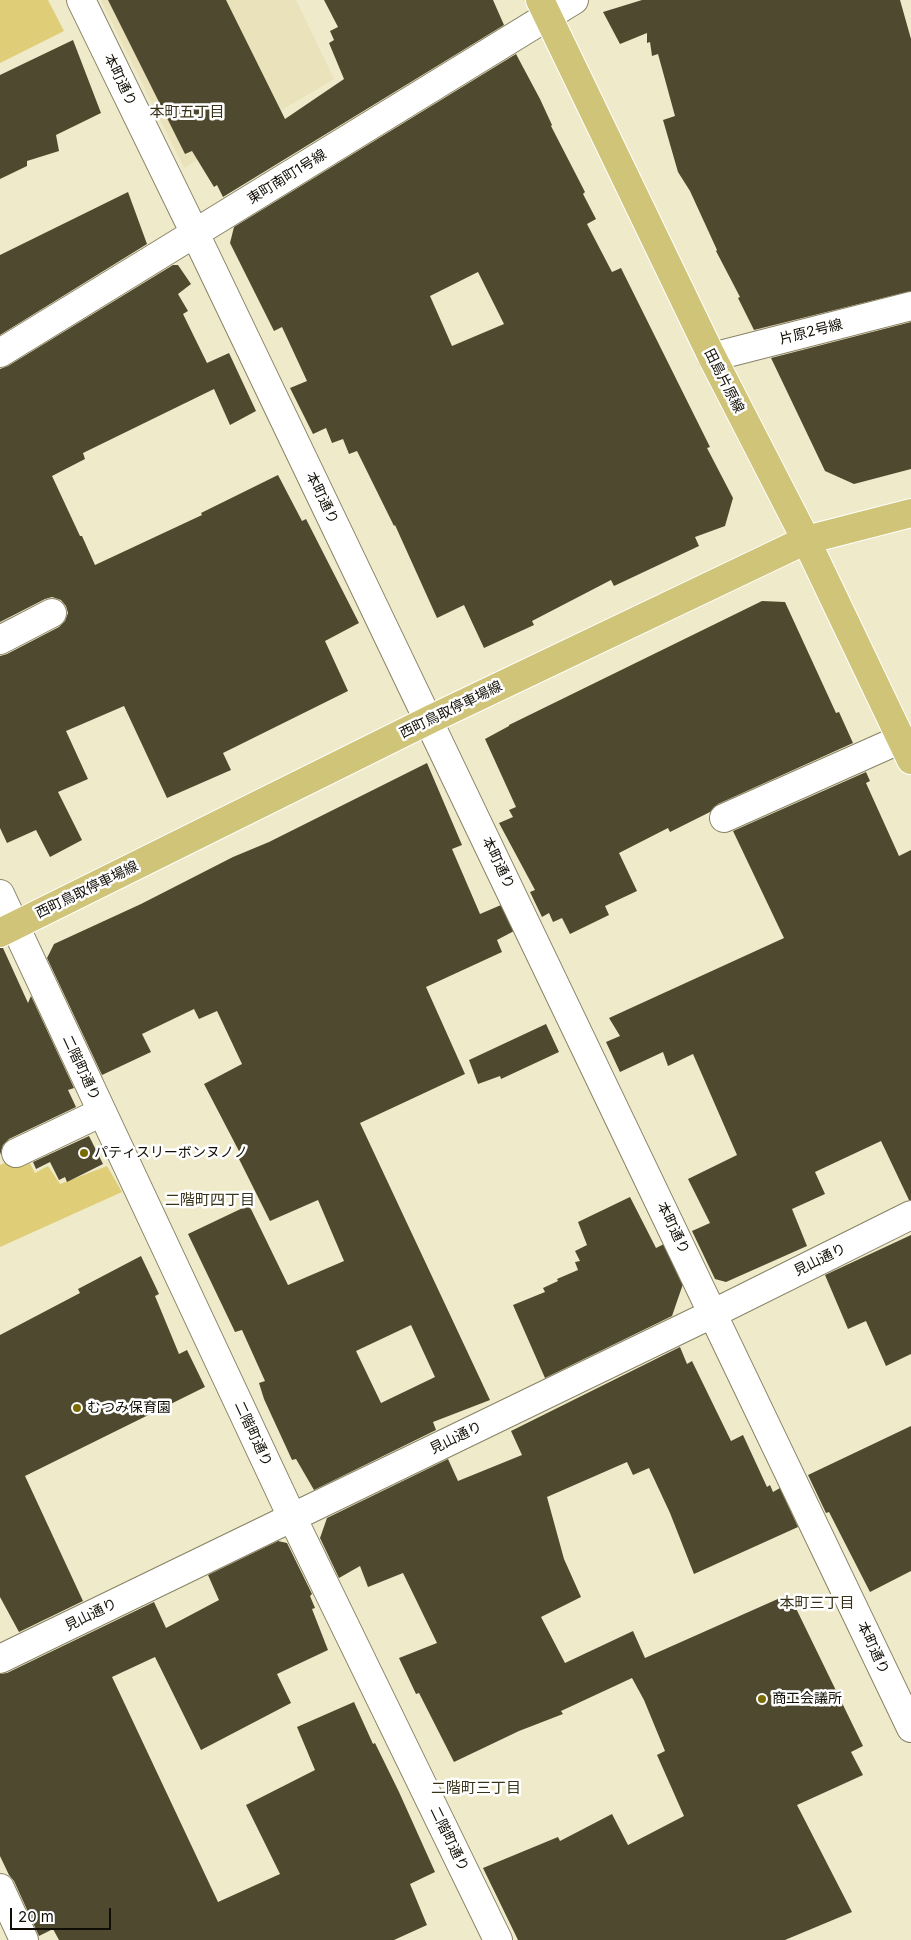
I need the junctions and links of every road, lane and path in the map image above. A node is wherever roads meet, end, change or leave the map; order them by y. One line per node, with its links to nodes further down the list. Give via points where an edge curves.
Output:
1 (81, 0): 4 (street, 本町通り)
2 (574, 0): 3 (street, 東町南町1号線)
3 (544, 8): 4 (street, 東町南町1号線); 7 (main road, 田島片原線)
4 (195, 233): 6 (street, 東町南町1号線); 12 (street, 本町通り)
5 (911, 306): 7 (street, 片原2号線)
6 (0, 353)
7 (712, 357): 9 (main road, 田島片原線)
8 (911, 513): 9 (main road, 西町鳥取停車場線)
9 (806, 540): 12 (main road, 西町鳥取停車場線); 13 (main road, 田島片原線)
10 (52, 613): 11 (street)
11 (0, 640)
12 (429, 720): 16 (main road, 西町鳥取停車場線); 20 (street, 本町通り)
13 (906, 750): 14 (street)
14 (724, 818)
15 (0, 894): 16 (street, 二階町通り)
16 (8, 929): 17 (street, 二階町通り)
17 (102, 1112): 18 (street); 21 (street, 二階町通り)
18 (16, 1153)
19 (911, 1215): 20 (street, 見山通り)
20 (714, 1313): 21 (street, 見山通り); 23 (street, 本町通り)
21 (292, 1517): 22 (street, 見山通り); 26 (street, 二階町通り)
22 (0, 1659)
23 (911, 1728)
24 (0, 1888): 25 (street)
25 (24, 1940)
26 (498, 1940)

